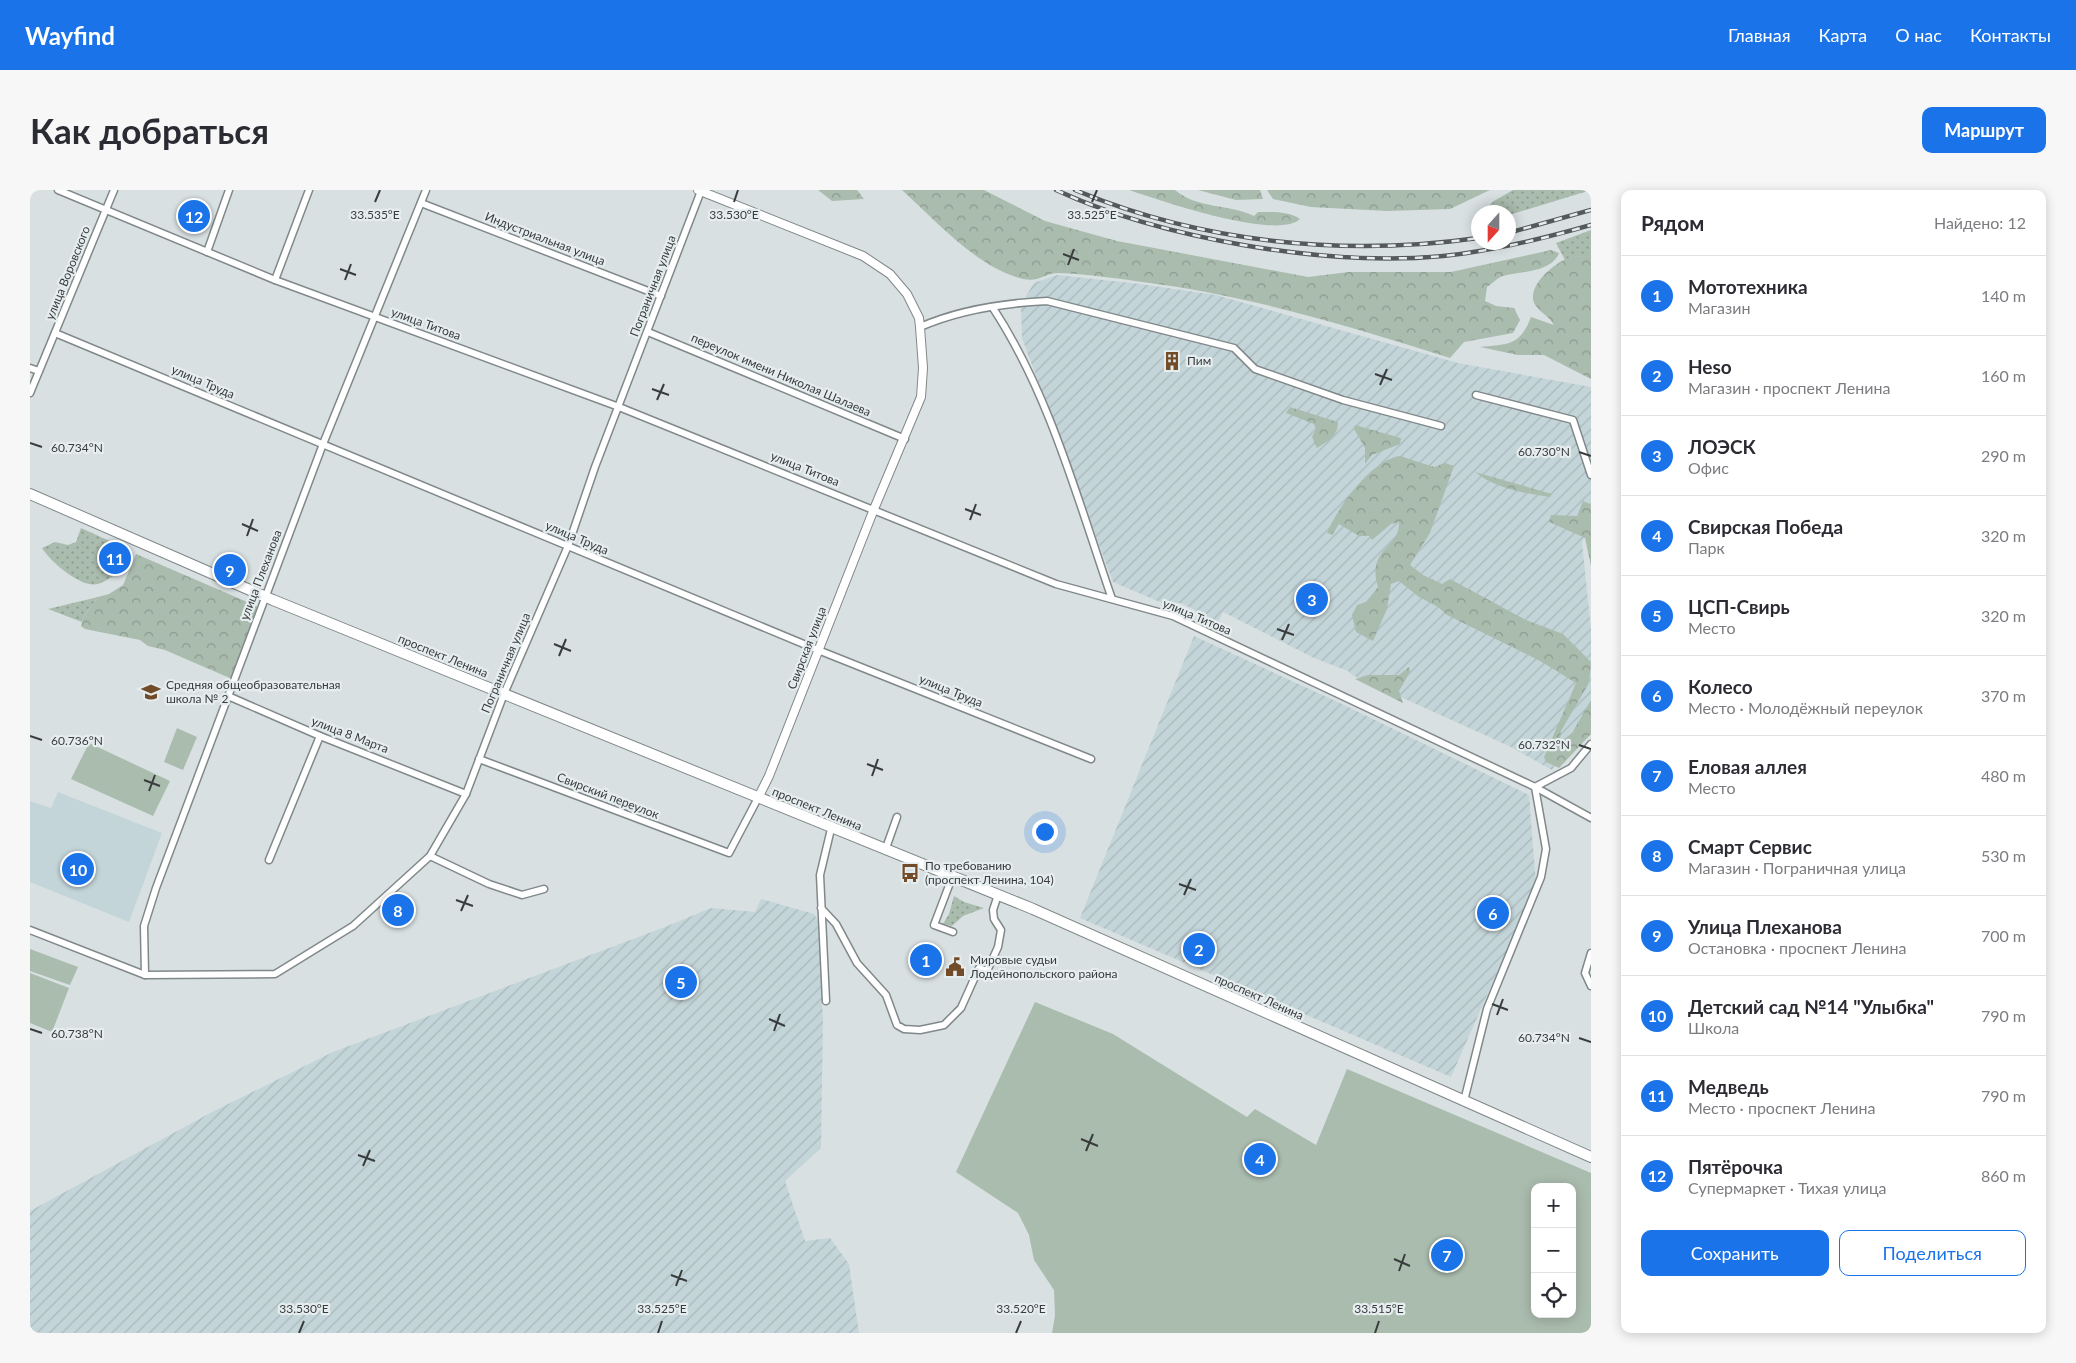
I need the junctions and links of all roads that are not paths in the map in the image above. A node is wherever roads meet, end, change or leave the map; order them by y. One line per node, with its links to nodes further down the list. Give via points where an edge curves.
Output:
1 (58, 190): 8 (street, улица Титова)
2 (114, 190): 8 (street, улица Воровского)
3 (229, 190): 9 (street)
4 (309, 190): 10 (street)
5 (426, 190): 7 (street, улица Плеханова)
6 (700, 191): 11 (street, Пограничная улица); 14 (street, Свирская улица, via 863,256 890,274 907,294)
7 (421, 203): 11 (street, Индустриальная улица); 13 (street, улица Плеханова)
8 (106, 210): 9 (street, улица Титова); 16 (street, улица Воровского)
9 (206, 252): 10 (street, улица Титова)
10 (275, 280): 13 (street, улица Титова)
11 (661, 296): 15 (street, Пограничная улица)
12 (993, 308): 14 (street, via 941,318); 22 (street, via 1047,302 1234,348 1255,368 1343,400); 30 (street, via 1013,339 1045,412)
13 (373, 317): 21 (street, улица Титова); 24 (street, улица Плеханова)
14 (920, 327): 23 (street, Свирская улица, via 922,397)
15 (648, 332): 21 (street, Пограничная улица); 23 (street, переулок имени Николая Шалаева)
16 (55, 333): 18 (street, улица Воровского); 24 (street, улица Труда)
17 (30, 368): 18 (street)
18 (39, 371): 19 (street, улица Воровского)
19 (30, 393)
20 (1476, 394): 25 (street, via 1573,420)
21 (619, 407): 27 (street, улица Титова); 28 (street, Пограничная улица)
22 (1441, 426)
23 (905, 438): 27 (street, Свирская улица)
24 (323, 444): 28 (street, улица Труда); 29 (street, улица Плеханова)
25 (1591, 475)
26 (30, 494): 29 (main road, проспект Ленина)
27 (874, 509): 30 (street, улица Титова, via 1056,584); 31 (street, Свирская улица)
28 (568, 546): 31 (street, улица Труда); 32 (street, Пограничная улица)
29 (265, 596): 32 (main road, проспект Ленина); 33 (street, улица Плеханова)
30 (1112, 599): 38 (street, улица Титова, via 1174,616)
31 (818, 650): 37 (street, улица Труда); 40 (street, Свирская улица)
32 (504, 694): 36 (street, Пограничная улица); 40 (main road, проспект Ленина)
33 (228, 696): 34 (street, улица 8 Марта); 55 (street, улица Плеханова, via 144,926)
34 (320, 736): 39 (street, улица 8 Марта); 47 (street)
35 (1591, 744): 38 (street, via 1571,768)
36 (479, 759): 39 (street, Пограничная улица); 45 (street, Свирский переулок)
37 (1091, 759)
38 (1535, 787): 42 (street, улица Титова); 58 (street, via 1546,849 1541,877 1487,1009)
39 (466, 794): 46 (street, Пограничная улица)
40 (758, 798): 43 (main road, проспект Ленина); 45 (street, Свирская улица)
41 (897, 817): 44 (street)
42 (1591, 818)
43 (831, 829): 44 (main road, проспект Ленина); 51 (street, via 820,875)
44 (886, 848): 48 (main road, проспект Ленина)
45 (729, 853)
46 (430, 856): 49 (street, via 489,884 522,895); 55 (street, Пограничная улица, via 353,926 274,974)
47 (269, 860)
48 (953, 875): 50 (main road, проспект Ленина); 53 (street, via 934,925)
49 (544, 889)
50 (998, 895): 51 (street, via 993,910 1000,930 998,947 987,971 979,968 961,1008 944,1025 920,1030 904,1029 897,1024 886,995 857,963 836,924); 58 (main road, проспект Ленина)
51 (821, 908): 57 (street)
52 (30, 930): 55 (street)
53 (953, 932)
54 (1591, 953): 56 (street, via 1585,973)
55 (145, 975)
56 (1591, 986)
57 (826, 1001)
58 (1464, 1101): 59 (main road, проспект Ленина)
59 (1591, 1157)

